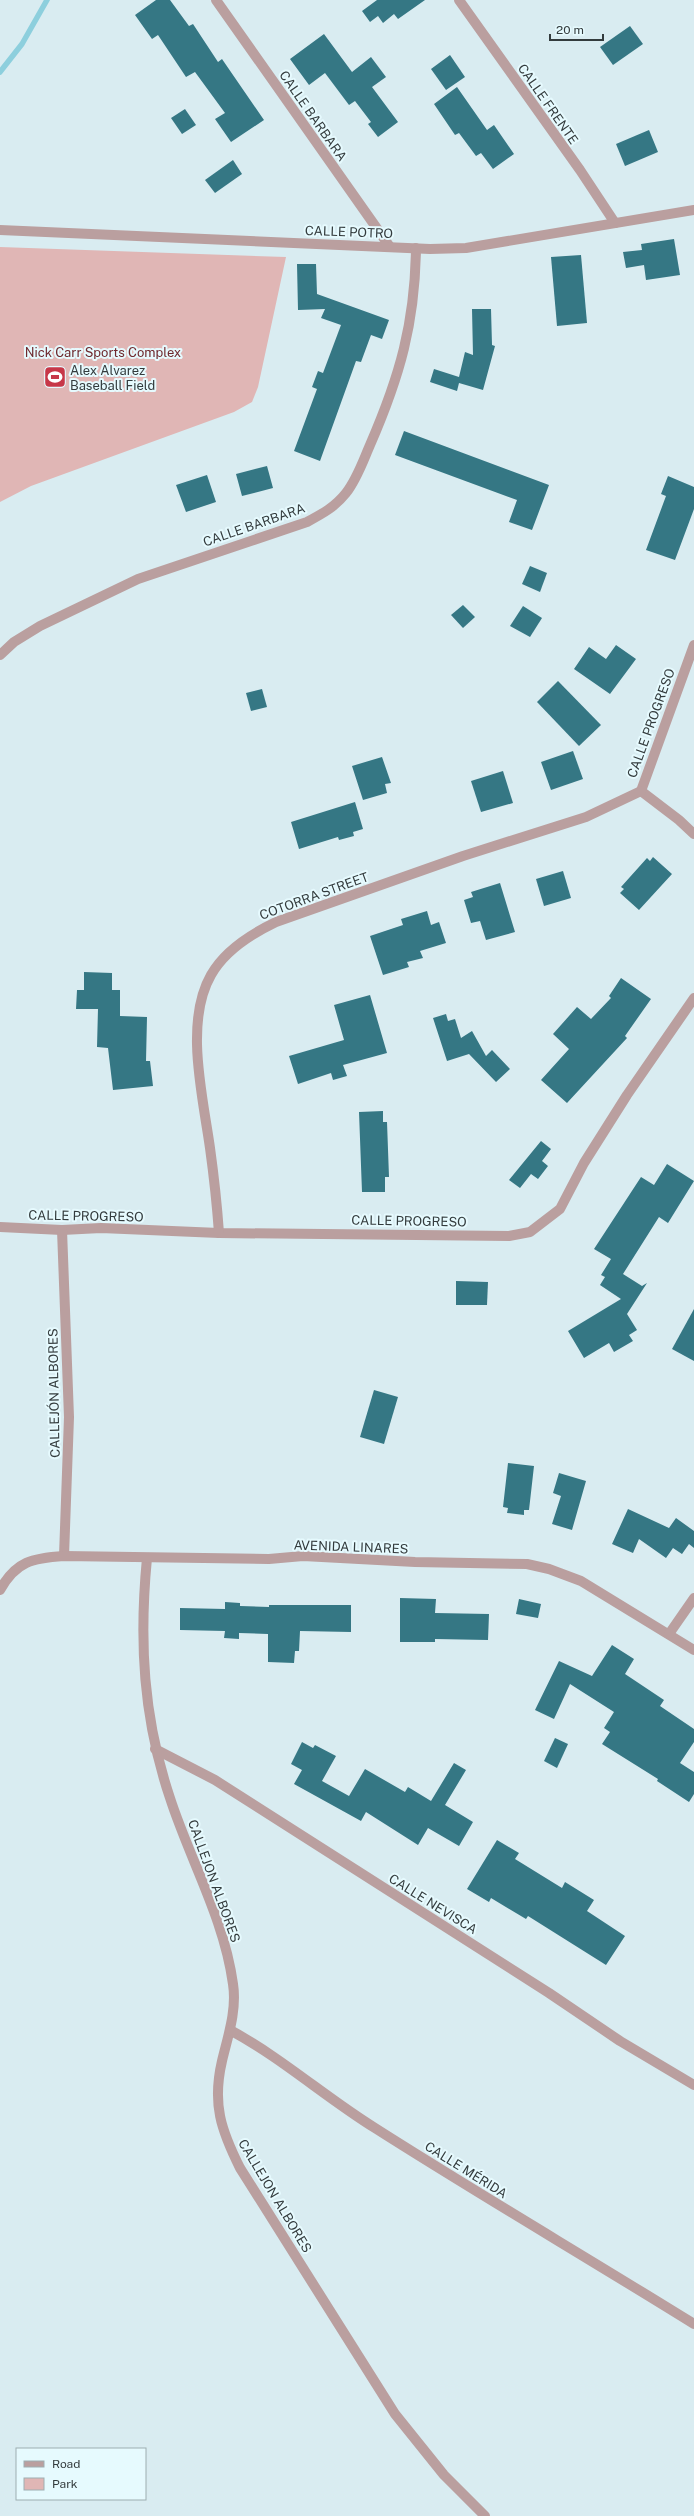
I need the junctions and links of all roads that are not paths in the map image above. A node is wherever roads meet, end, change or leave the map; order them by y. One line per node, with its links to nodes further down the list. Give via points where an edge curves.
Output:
1 (216, 0): 6 (street, CALLE BARBARA)
2 (459, 0): 4 (street, CALLE FRENTE)
3 (694, 210): 4 (street, CALLE POTRO)
4 (615, 223): 7 (street, CALLE POTRO, via 466,248)
5 (0, 230): 6 (street, CALLE POTRO)
6 (390, 247): 7 (street, CALLE POTRO)
7 (416, 248): 9 (street, CALLE BARBARA, via 414,300 402,362 380,423 357,474 331,509 307,522 138,579 40,626 14,642)
8 (694, 645): 10 (street, CALLE PROGRESO)
9 (0, 655)
10 (641, 791): 11 (street, CALLE PROGRESO); 15 (street, COTORRA STREET, via 586,817 463,856 276,922 257,931 228,952 211,975 199,1005 197,1038)
11 (694, 834)
12 (694, 998): 15 (street, CALLE PROGRESO, via 627,1095 584,1163 560,1209 530,1232 509,1236)
13 (0, 1227): 14 (street, CALLE PROGRESO)
14 (62, 1230): 15 (street, CALLE PROGRESO, via 101,1228); 16 (street, CALLEJÓN ALBORES, via 69,1417)
15 (219, 1233)
16 (64, 1556): 17 (street, AVENIDA LINARES); 18 (street, AVENIDA LINARES, via 35,1558 8,1575)
17 (147, 1558): 20 (street, AVENIDA LINARES, via 269,1559 303,1556 527,1564 581,1581); 22 (street, CALLEJON ALBORES, via 143,1604 143,1656)
18 (0, 1590)
19 (694, 1598): 20 (street)
20 (669, 1634): 21 (street, AVENIDA LINARES)
21 (694, 1650)
22 (155, 1749): 23 (street, CALLEJON ALBORES, via 170,1800 192,1853 227,1956 234,2005); 24 (street, CALLE NEVISCA, via 215,1780 549,1992 620,2041)
23 (230, 2030): 25 (street, CALLE MÉRIDA, via 276,2057 320,2092 373,2128); 26 (street, CALLEJON ALBORES, via 222,2064 218,2107 224,2137 240,2168 395,2414 444,2475)
24 (694, 2085)
25 (694, 2324)
26 (485, 2516)

